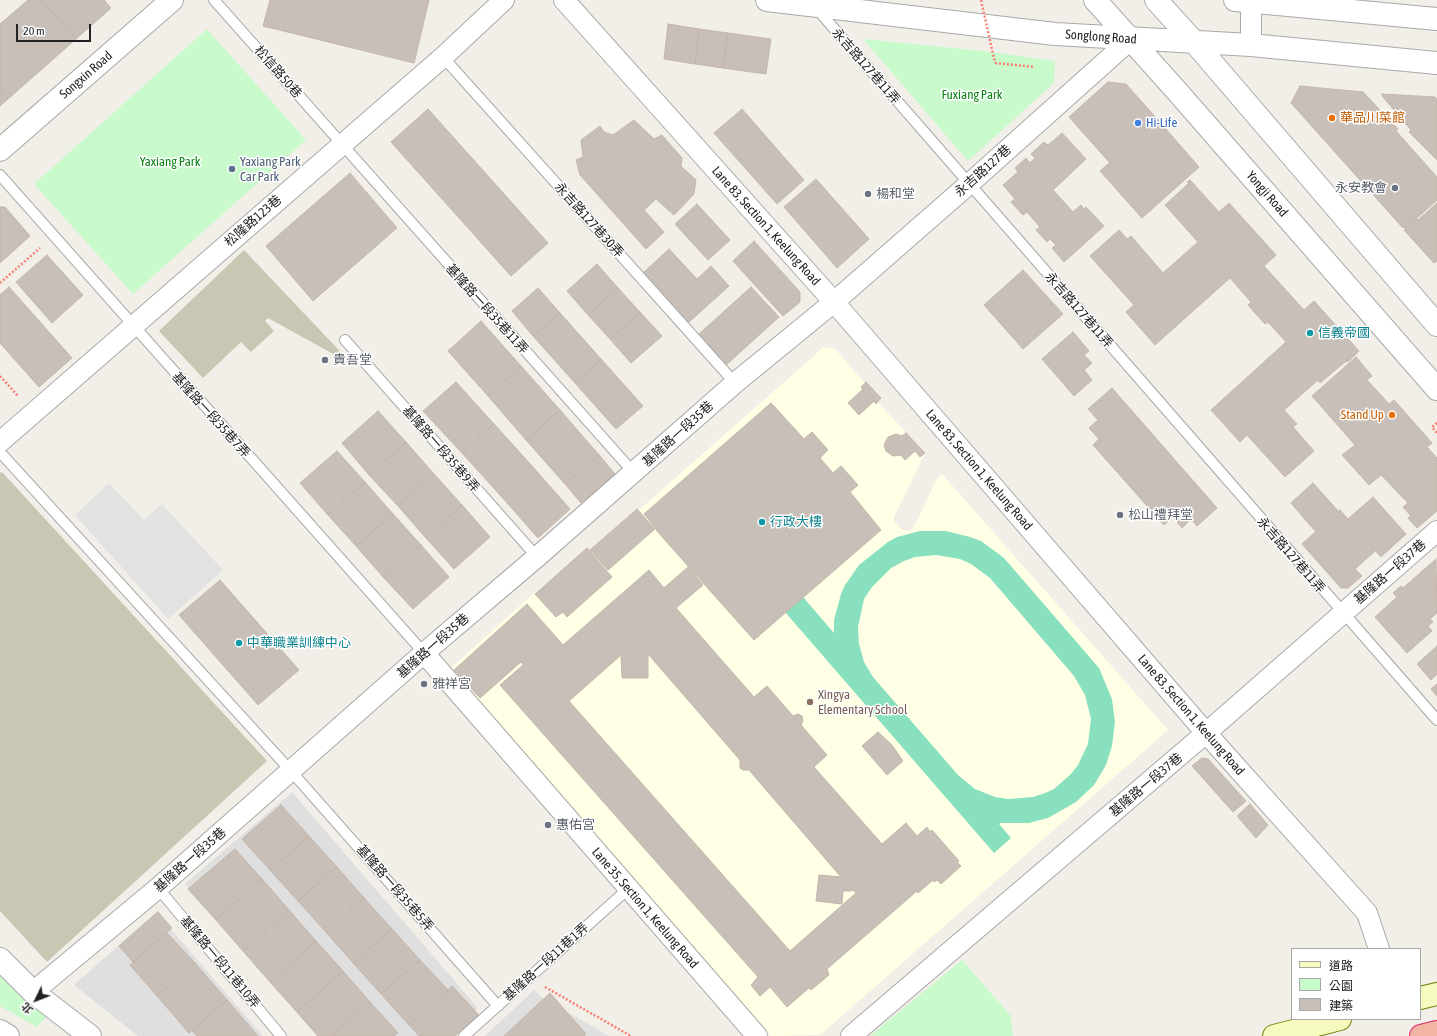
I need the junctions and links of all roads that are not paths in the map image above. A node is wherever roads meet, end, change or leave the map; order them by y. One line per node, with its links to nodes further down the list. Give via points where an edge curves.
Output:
1 (172, 0): 17 (street, Songxin Road)
2 (214, 0): 16 (lane, 松信路50巷)
3 (504, 0): 14 (street, 松隆路123巷)
4 (564, 0): 20 (street, Lane 83, Section 1, Keelung Road)
5 (767, 0): 9 (street, Songlong Road)
6 (1095, 0): 11 (street, Yongji Road)
7 (1156, 0): 12 (street)
8 (1246, 1): 10 (street); 13 (street)
9 (815, 7): 11 (street, Songlong Road, via 1055,34); 19 (lane, 永吉路127巷11弄)
10 (1437, 19)
11 (1131, 39): 12 (street, Songlong Road); 19 (street, 永吉路127巷); 25 (street, Yongji Road)
12 (1195, 43): 13 (street, Songlong Road); 21 (street)
13 (1252, 45): 15 (street, Songlong Road)
14 (442, 57): 16 (street, 松隆路123巷); 24 (lane, 永吉路127巷30弄)
15 (1437, 63)
16 (342, 144): 22 (street, 松隆路123巷); 28 (lane, 基隆路一段35巷11弄)
17 (0, 150)
18 (0, 175): 22 (lane, 基隆路一段35巷7弄)
19 (969, 184): 20 (street, 永吉路127巷); 31 (lane, 永吉路127巷11弄)
20 (834, 302): 24 (street, 基隆路一段35巷); 34 (street, Lane 83, Section 1, Keelung Road)
21 (1437, 325)
22 (133, 326): 26 (street, 松隆路123巷); 32 (lane, 基隆路一段35巷7弄)
23 (345, 340): 30 (lane, 基隆路一段35巷9弄)
24 (735, 383): 28 (street, 基隆路一段35巷)
25 (1437, 389)
26 (0, 442)
27 (0, 452): 35 (lane)
28 (634, 473): 30 (street, 基隆路一段35巷)
29 (1437, 531): 31 (street, 基隆路一段37巷)
30 (537, 557): 32 (street, 基隆路一段35巷)
31 (1342, 614): 33 (lane, 永吉路127巷11弄); 34 (street, 基隆路一段37巷)
32 (424, 653): 35 (street, 基隆路一段35巷); 37 (street, Lane 35, Section 1, Keelung Road)
33 (1437, 720)
34 (1206, 733): 38 (street, Lane 83, Section 1, Keelung Road, via 1367,913); 52 (street, 基隆路一段37巷)
35 (291, 771): 36 (street, 基隆路一段35巷); 43 (lane, 基隆路一段35巷5弄)
36 (158, 888): 40 (street, 基隆路一段35巷); 49 (lane, 基隆路一段11巷10弄)
37 (628, 889): 43 (lane, 基隆路一段11巷1弄); 51 (street, Lane 35, Section 1, Keelung Road)
38 (1379, 948)
39 (0, 959): 40 (street)
40 (33, 992): 48 (street)
41 (1437, 994): 42 (main road)
42 (1421, 998)
43 (498, 1006): 50 (lane, 基隆路一段11巷1弄)
44 (1336, 1020): 53 (main road)
45 (0, 1031): 47 (street)
46 (1437, 1032): 54 (highway)
47 (8, 1036)
48 (90, 1036)
49 (281, 1036)
50 (464, 1036)
51 (757, 1036)
52 (851, 1036)
53 (1274, 1036)
54 (1422, 1036)

